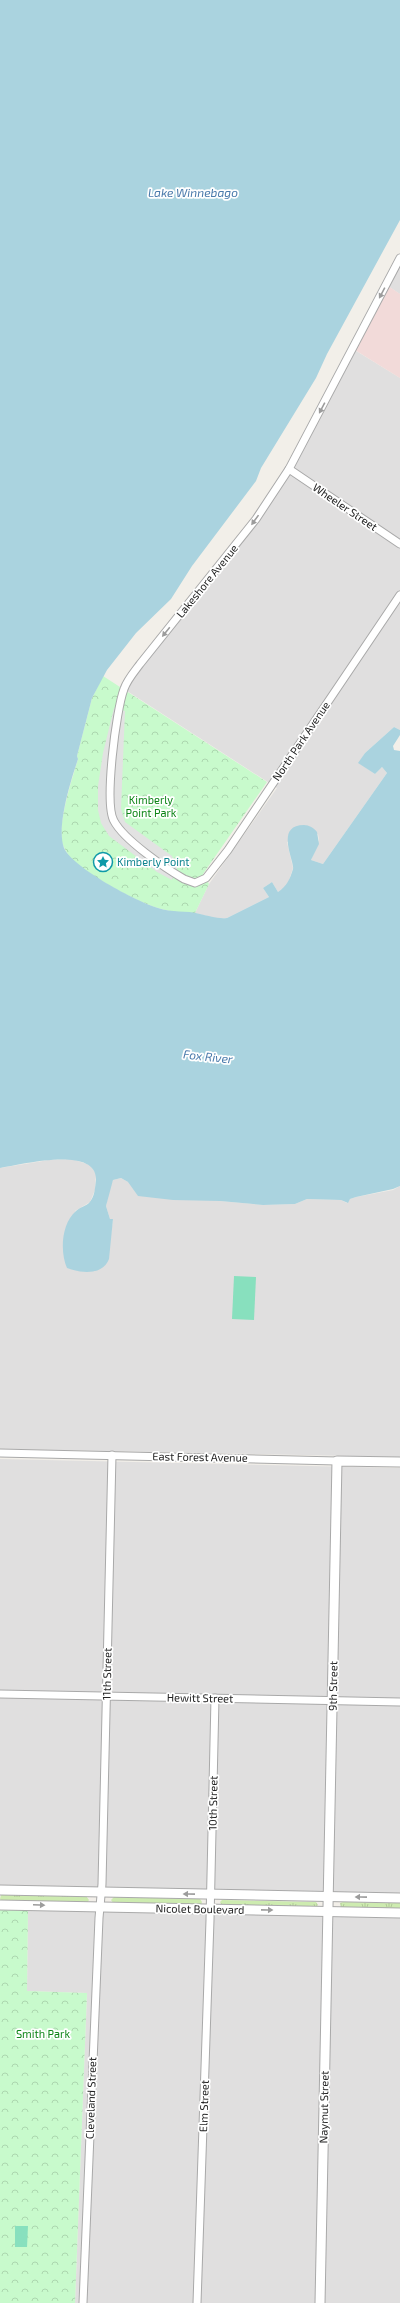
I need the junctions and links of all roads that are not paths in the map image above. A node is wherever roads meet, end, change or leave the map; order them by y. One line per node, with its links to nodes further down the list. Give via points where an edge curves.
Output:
1 (400, 258): 2 (street, Lakeshore Avenue, one-way to 2)
2 (289, 469): 3 (street, Wheeler Street); 5 (street, Lakeshore Avenue, one-way to 5, via 256,519 128,680 120,705 109,790 111,815 119,830 133,842 178,875)
3 (400, 544)
4 (400, 595): 5 (street, North Park Avenue, via 212,873)
5 (198, 883)
6 (0, 1453): 7 (street, East Forest Avenue)
7 (112, 1455): 8 (street, East Forest Avenue); 11 (street, 11th Street)
8 (337, 1461): 9 (street, East Forest Avenue); 13 (street, 9th Street)
9 (400, 1462)
10 (0, 1694): 11 (street, Hewitt Street)
11 (106, 1696): 12 (street, Hewitt Street); 16 (street, 11th Street)
12 (215, 1698): 13 (street, Hewitt Street); 17 (street, 10th Street)
13 (332, 1700): 14 (street, Hewitt Street); 18 (street, 9th Street)
14 (400, 1702)
15 (0, 1890): 16 (street, Nicolet Boulevard)
16 (101, 1893): 17 (street, Nicolet Boulevard, one-way to 16); 21 (street, Cleveland Street)
17 (211, 1894): 18 (street, Nicolet Boulevard); 22 (street, 10th Street)
18 (329, 1897): 19 (street, Nicolet Boulevard, one-way to 18); 23 (street, 9th Street)
19 (400, 1898)
20 (0, 1904): 21 (street, Nicolet Boulevard, one-way to 21)
21 (100, 1907): 22 (street, Nicolet Boulevard); 25 (street, Cleveland Street)
22 (210, 1909): 23 (street, Nicolet Boulevard, one-way to 23); 26 (street, Elm Street)
23 (328, 1912): 24 (street, Nicolet Boulevard); 27 (street, Naymut Street)
24 (400, 1913)
25 (83, 2303)
26 (197, 2303)
27 (320, 2303)

